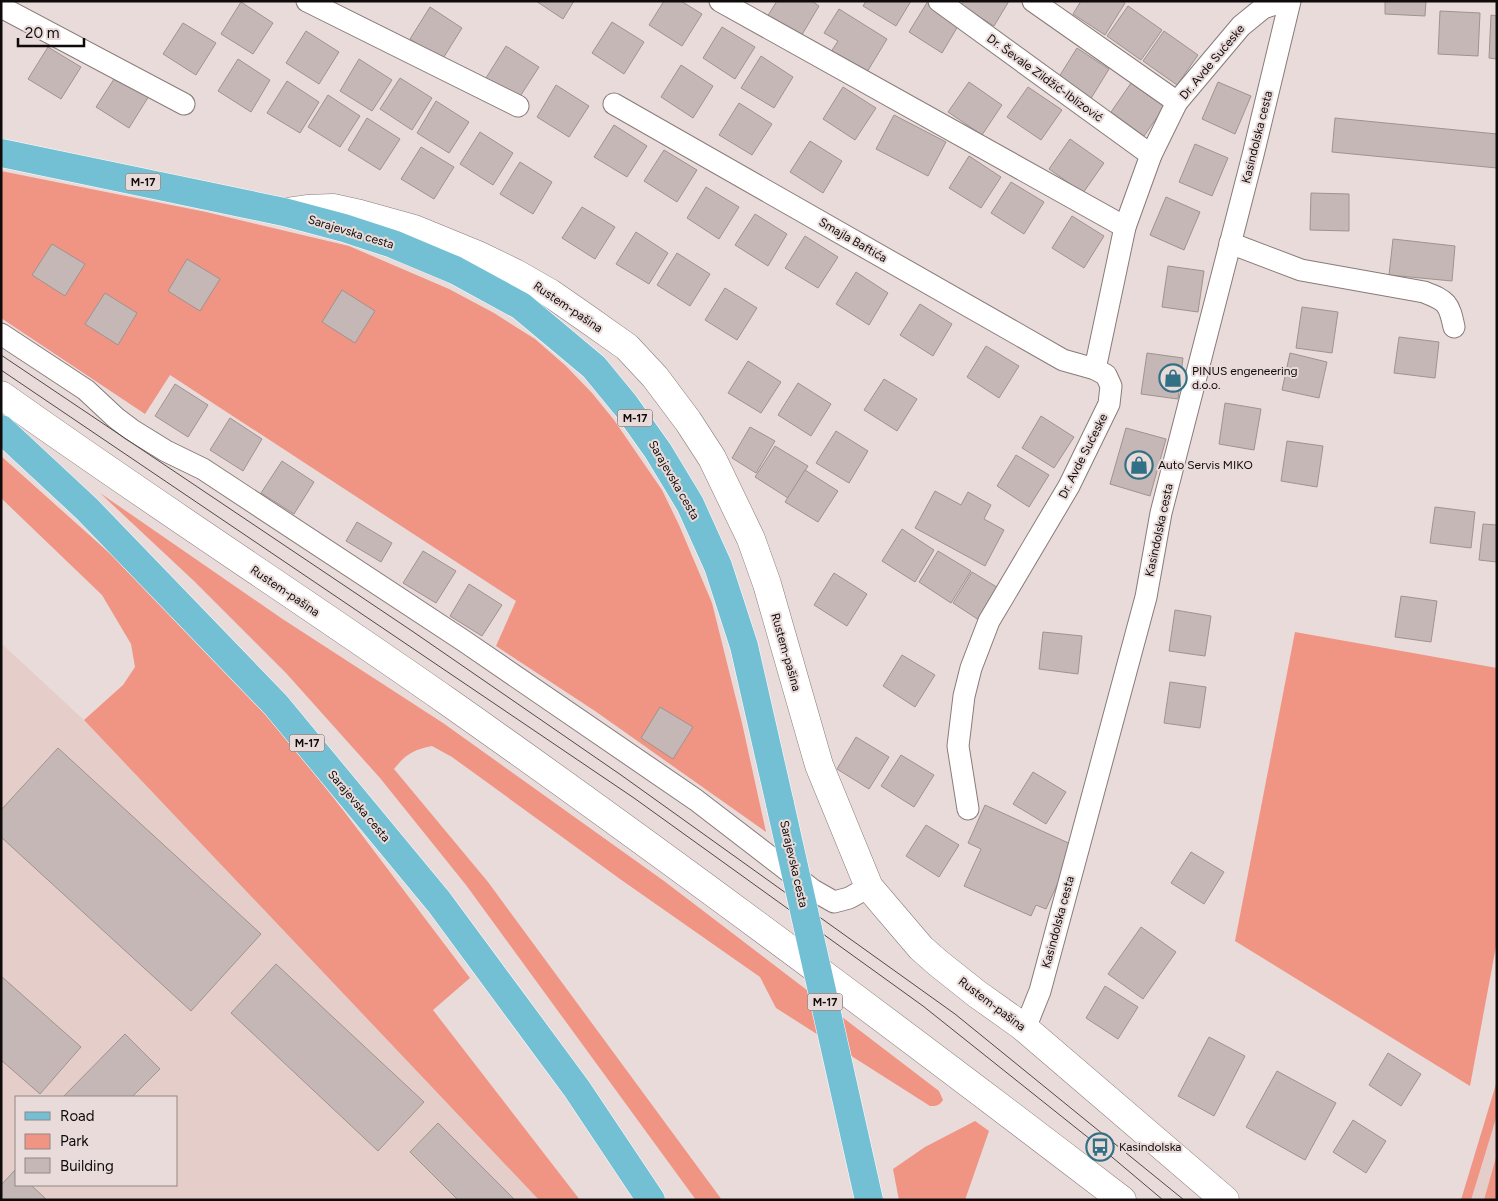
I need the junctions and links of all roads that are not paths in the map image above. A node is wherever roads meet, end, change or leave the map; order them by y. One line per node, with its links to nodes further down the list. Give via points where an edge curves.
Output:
1 (307, 1): 11 (street)
2 (720, 1): 15 (street)
3 (939, 1): 13 (street, Dr. Ševale Zildžić-Iblizović)
4 (1033, 1): 8 (street)
5 (1286, 1): 8 (street, Dr. Avde Sućeske, via 1263,8 1241,26)
6 (1290, 1): 16 (street, Kasindolska cesta)
7 (1, 7): 9 (street)
8 (1177, 102): 13 (street, Dr. Avde Sućeske)
9 (184, 104)
10 (614, 104): 19 (street, Smajla Baftića, via 1063,360)
11 (518, 106)
12 (1, 152): 14 (main road, Sarajevska cesta / M-17)
13 (1151, 155): 15 (street, Dr. Avde Sućeske)
14 (284, 212): 23 (main road, Rustem-pašina, via 333,208 360,214 414,229 480,256 550,293 627,348 655,377 712,458 751,539 819,765); 26 (main road, Sarajevska cesta / M-17, bridge, via 393,244 455,270 521,306 594,367 658,451 690,504 718,566 744,646)
15 (1125, 226): 19 (street, Dr. Avde Sućeske)
16 (1230, 243): 17 (street, via 1301,270 1424,292 1441,298 1451,311); 24 (street, Kasindolska cesta, via 1161,513 1141,616 1040,991 1030,1016)
17 (1454, 327)
18 (1, 334): 23 (street, via 86,390 132,430 203,469 680,788 813,890 834,902)
19 (1095, 370): 22 (street, Dr. Avde Sućeske, via 1106,375 1111,386 1109,404 1069,486 989,621 971,668 958,746)
20 (1, 396): 27 (main road, Rustem-pašina, via 444,699 657,850)
21 (1, 429): 25 (main road, Sarajevska cesta / M-17, via 87,509 276,705 439,902 577,1089)
22 (968, 809)
23 (869, 887): 24 (main road, Rustem-pašina, via 921,948)
24 (1022, 1026): 28 (main road, Rustem-pašina)
25 (651, 1200)
26 (868, 1200)
27 (1122, 1200)
28 (1225, 1200)

